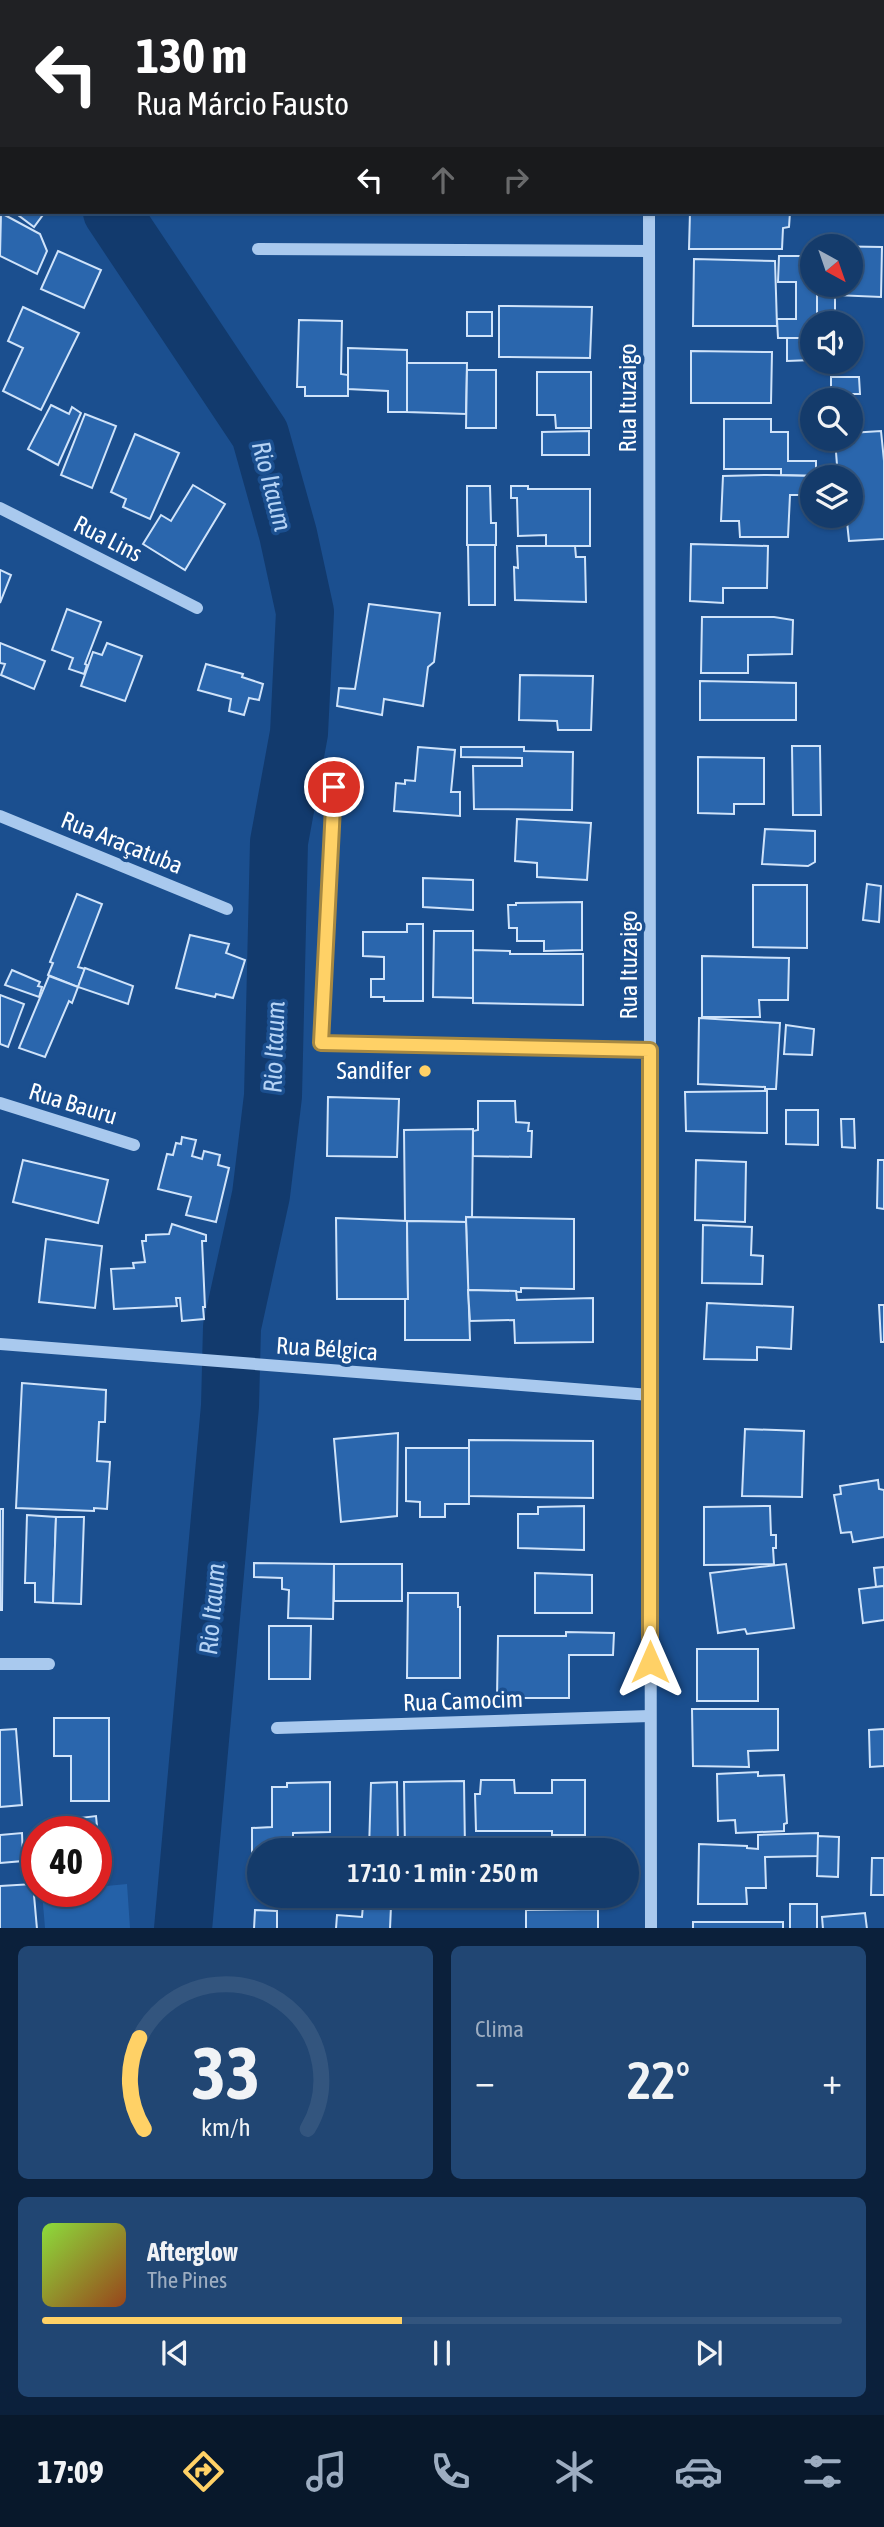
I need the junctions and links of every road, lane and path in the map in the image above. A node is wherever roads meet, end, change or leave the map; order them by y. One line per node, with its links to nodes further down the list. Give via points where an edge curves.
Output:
1 (649, 214): 3 (street, Rua Ituzaigo)
2 (258, 249): 3 (street)
3 (649, 251): 9 (street, Rua Ituzaigo)
4 (0, 508): 5 (street, Rua Lins)
5 (197, 608)
6 (334, 787): 9 (street, via 321,1043)
7 (0, 816): 8 (street, Rua Araçatuba)
8 (227, 909)
9 (650, 1050): 13 (street, Rua Ituzaigo)
10 (0, 1103): 11 (street, Rua Bauru)
11 (134, 1144)
12 (0, 1344): 13 (street, Rua Bélgica)
13 (650, 1395): 16 (street, Rua Ituzaigo)
14 (0, 1664): 15 (street)
15 (49, 1664)
16 (650, 1716): 17 (street, Rua Camocim); 18 (street, Rua Ituzaigo)
17 (277, 1728)
18 (651, 1928)

